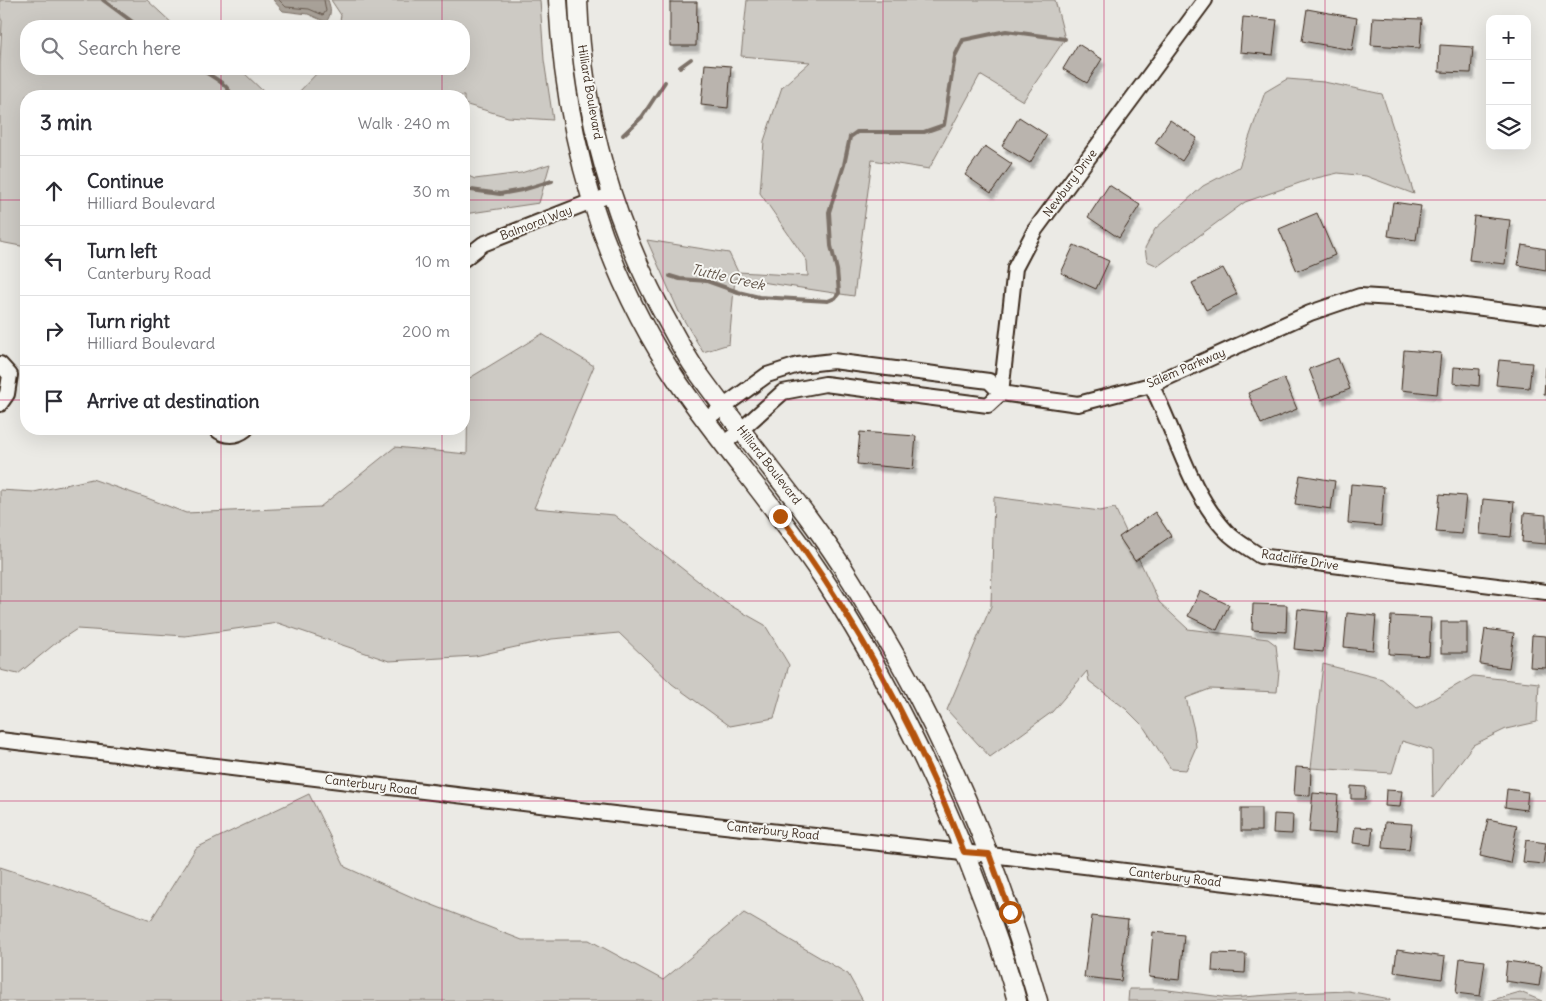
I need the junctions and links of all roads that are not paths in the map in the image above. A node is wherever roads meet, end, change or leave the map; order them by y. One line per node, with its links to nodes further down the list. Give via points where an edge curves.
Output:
1 (558, 0): 5 (main road, Hilliard Boulevard, via 560,42 573,129)
2 (578, 0): 4 (main road, Hilliard Boulevard, via 584,64)
3 (1205, 0): 10 (street, Newbury Drive, via 1035,230 1023,252 1015,268)
4 (612, 195): 5 (street, Balmoral Way); 12 (main road, Hilliard Boulevard, via 657,302 694,368)
5 (592, 201): 6 (street, Balmoral Way, via 483,244); 13 (main road, Hilliard Boulevard, via 620,277 640,318 656,349)
6 (470, 254)
7 (1546, 316): 9 (street, Salem Parkway, via 1360,296 1310,313)
8 (0, 364): 11 (street, via 10,375 7,394)
9 (1151, 384): 10 (street, Salem Parkway, via 1078,404); 16 (street, Radcliffe Drive, via 1201,498 1227,532 1260,556)
10 (1001, 393): 12 (street, via 989,381 833,361 798,365 767,375); 14 (street, via 988,405 825,384 783,392)
11 (0, 404)
12 (723, 405): 13 (street); 14 (main road, Hilliard Boulevard)
13 (705, 420): 15 (main road, Hilliard Boulevard)
14 (741, 430): 15 (street); 19 (main road, Hilliard Boulevard, via 811,520 914,688 962,788)
15 (722, 444): 18 (main road, Hilliard Boulevard, via 802,546 867,649 924,756)
16 (1546, 592)
17 (0, 740): 18 (street, Canterbury Road, via 614,814)
18 (964, 852): 19 (street, Canterbury Road); 21 (main road, Hilliard Boulevard)
19 (989, 854): 20 (street, Canterbury Road); 22 (main road, Hilliard Boulevard, via 1024,950)
20 (1546, 921)
21 (1017, 1001)
22 (1038, 1001)

